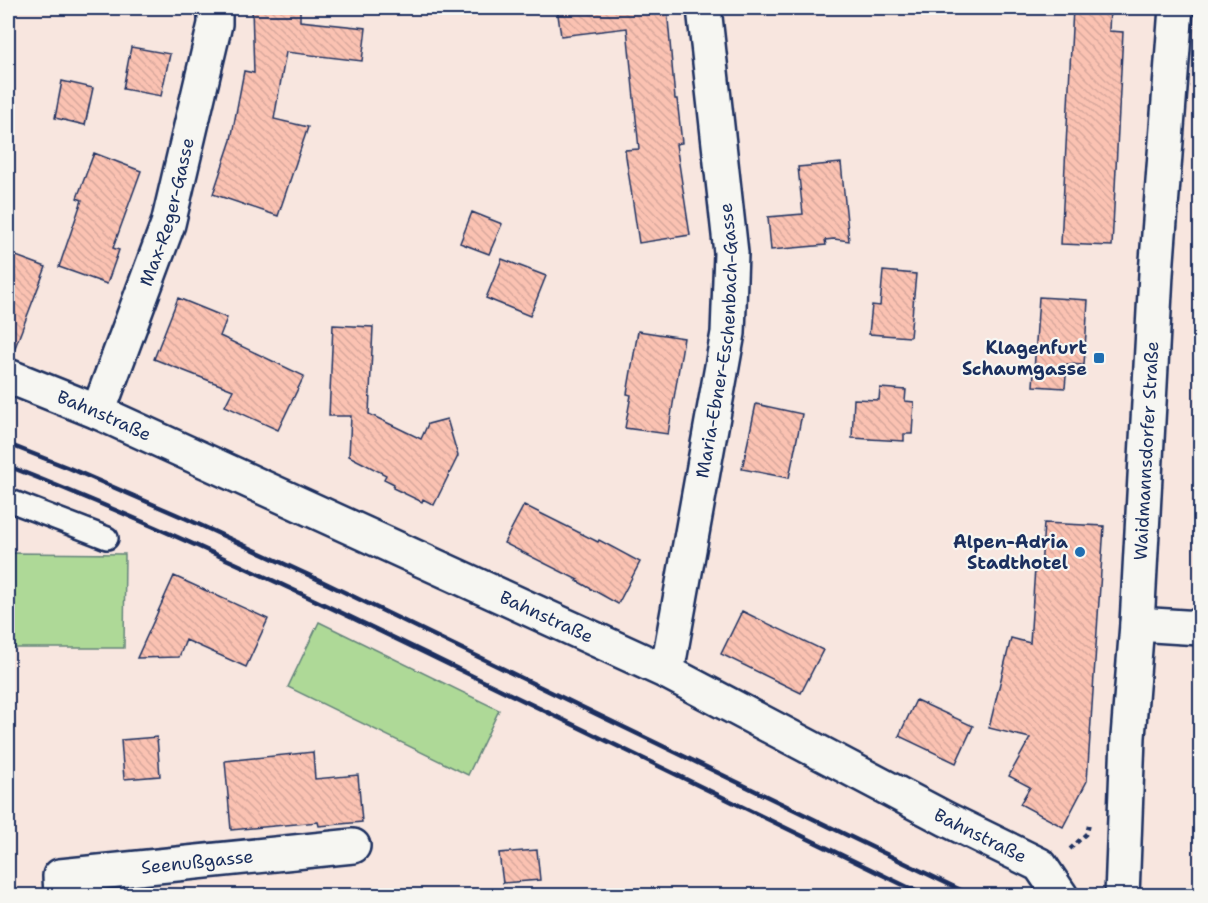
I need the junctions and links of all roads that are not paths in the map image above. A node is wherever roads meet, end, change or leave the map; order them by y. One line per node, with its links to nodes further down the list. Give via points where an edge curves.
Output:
1 (215, 8): 5 (street, Max-Reger-Gasse, via 215,24 168,224)
2 (704, 8): 10 (street, Maria-Ebner-Eschenbach-Gasse, via 731,253 728,333)
3 (1176, 8): 8 (street, Waidmannsdorfer Straße, via 1156,274)
4 (8, 376): 5 (street, Bahnstraße)
5 (98, 412): 10 (street, Bahnstraße)
6 (8, 500): 7 (lane)
7 (107, 538)
8 (1137, 624): 9 (street); 14 (street, Waidmannsdorfer Straße)
9 (1200, 628)
10 (667, 672): 13 (street, Bahnstraße, via 1040,865)
11 (353, 846): 12 (street, Seenußgasse, via 60,876)
12 (61, 896)
13 (1061, 896)
14 (1122, 896)

